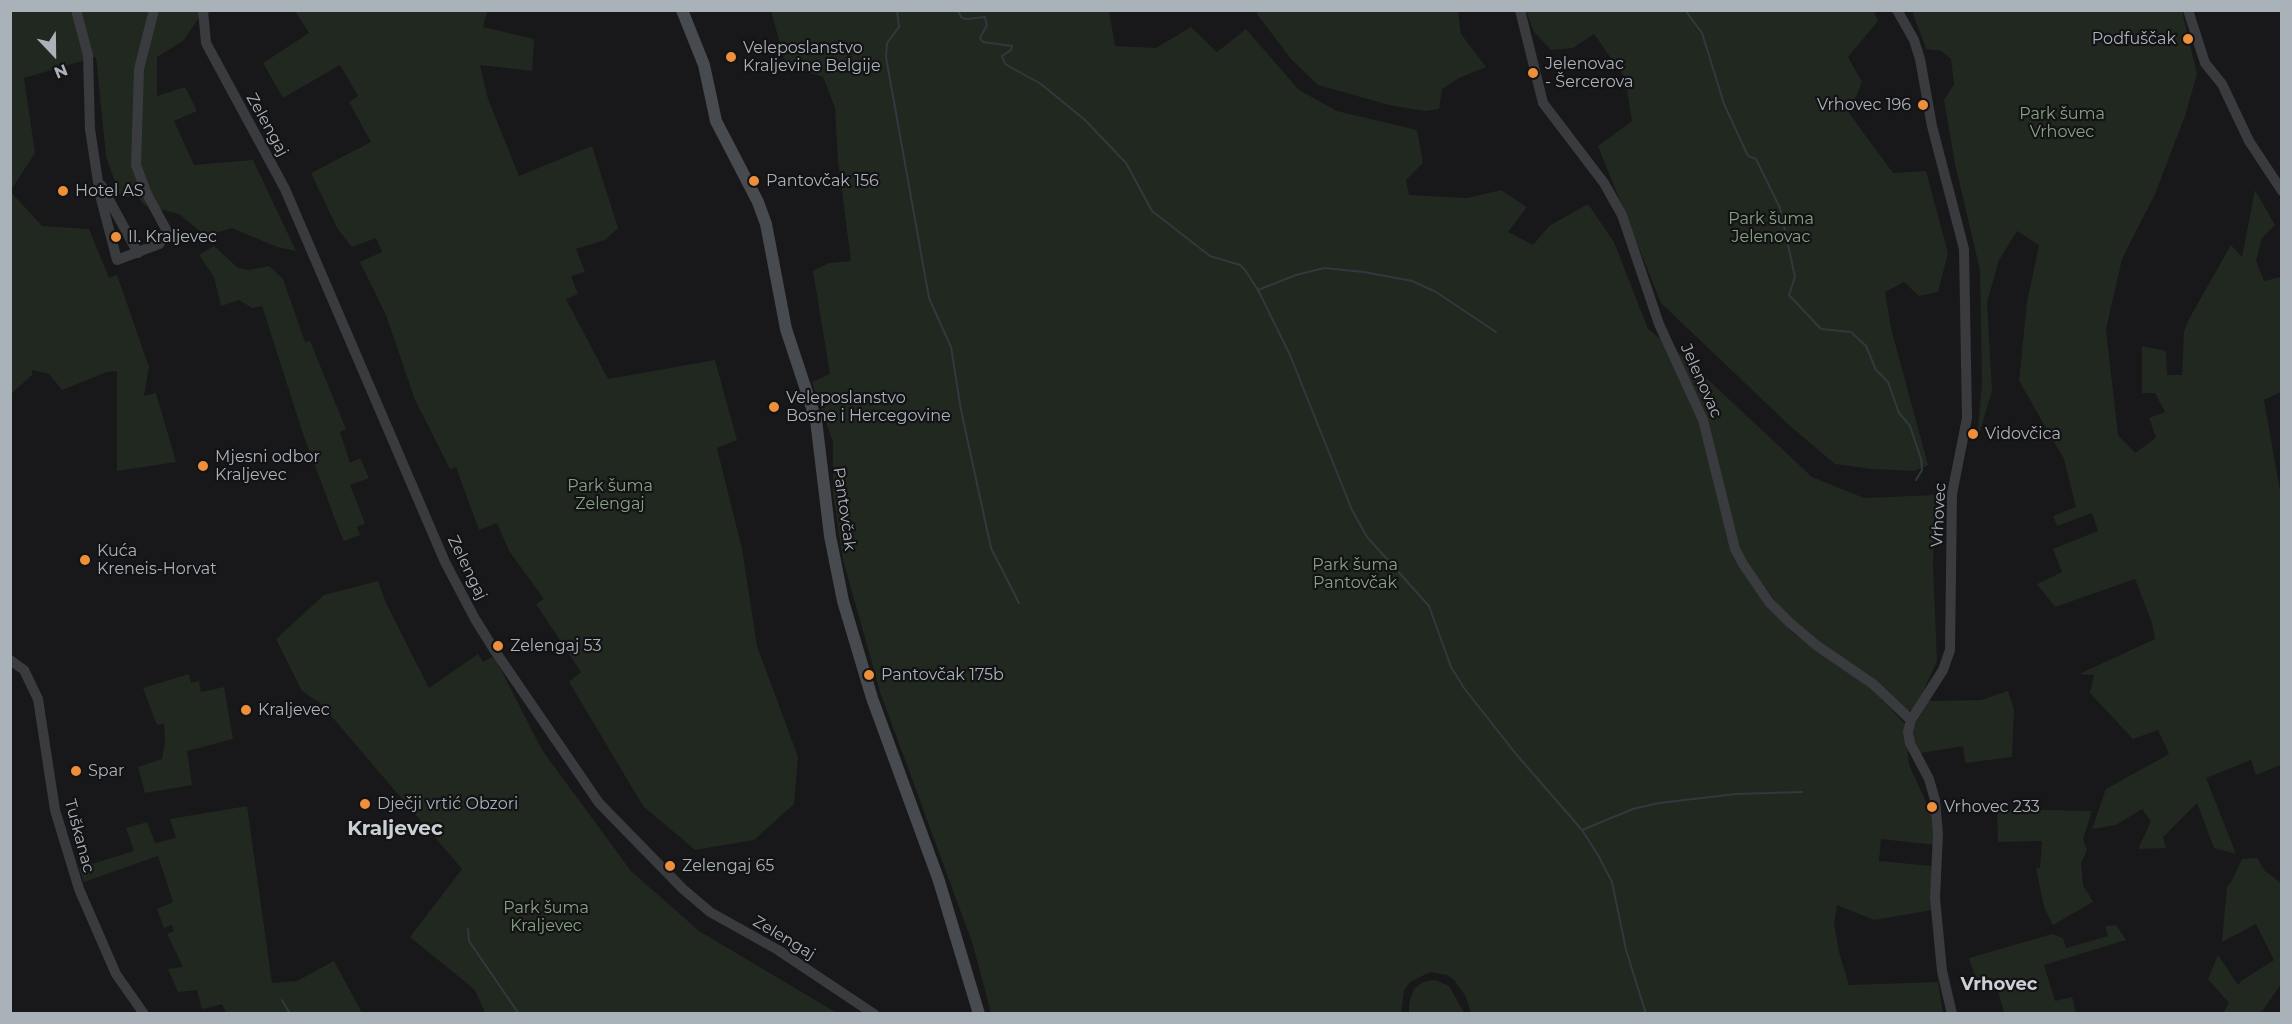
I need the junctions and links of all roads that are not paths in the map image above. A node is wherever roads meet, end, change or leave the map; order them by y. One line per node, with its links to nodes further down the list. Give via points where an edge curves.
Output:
1 (76, 10): 8 (street, via 88,55 90,129)
2 (154, 10): 10 (street, via 139,69 136,165 168,233 159,244)
3 (203, 10): 14 (street, Zelengaj, via 206,43 285,189 445,562 495,651 599,802 683,889 710,912 778,950)
4 (682, 10): 15 (main road, Pantovčak, via 704,65 716,121 766,224 786,329 816,420 830,536 843,601 872,698 939,882)
5 (1520, 10): 12 (street, Jelenovac, via 1543,104 1604,183 1625,224 1659,324 1703,420 1735,549 1743,564 1769,602 1789,622 1873,684)
6 (1897, 10): 12 (street, Vrhovec, via 1920,59 1932,126 1964,249 1966,291 1967,418 1953,494 1950,650 1943,670)
7 (2188, 10): 9 (street, via 2205,63 2222,84 2249,141)
8 (97, 179): 10 (street); 10 (street, via 117,260)
9 (2282, 191)
10 (138, 253)
11 (10, 660): 13 (street, Tuškanac, via 24,670 38,699 55,810 79,889 111,965)
12 (1911, 720): 16 (street, via 1910,743 1929,779 1938,817 1935,890 1942,971)
13 (144, 1014)
14 (874, 1014)
15 (979, 1014)
16 (1952, 1014)

